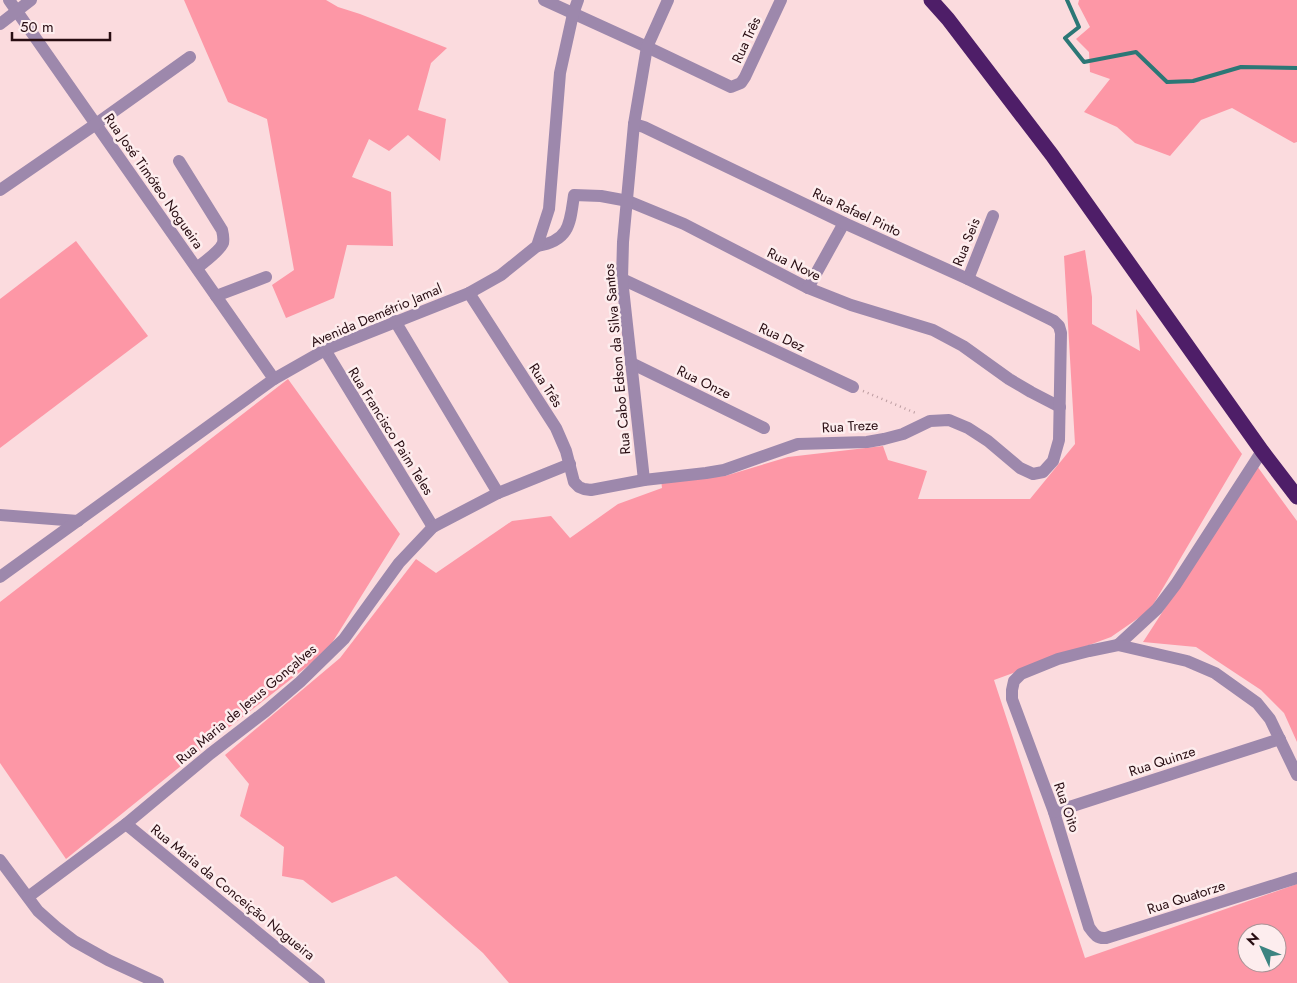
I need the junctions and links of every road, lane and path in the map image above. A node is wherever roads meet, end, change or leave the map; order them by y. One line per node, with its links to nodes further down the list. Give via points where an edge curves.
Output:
1 (9, 0): 8 (street, Rua José Timóteo Nogueira)
2 (32, 0): 8 (street)
3 (544, 0): 9 (street)
4 (578, 0): 9 (street)
5 (668, 0): 11 (street, Rua Cabo Edson da Silva Santos)
6 (781, 0): 11 (street, Rua Três, via 745,77 736,86 731,87)
7 (931, 0): 37 (highway, via 1052,155)
8 (16, 11): 10 (street); 13 (street, Rua José Timóteo Nogueira)
9 (573, 14): 11 (street); 20 (street, via 560,73 549,209)
10 (0, 24)
11 (647, 46): 14 (street, Rua Cabo Edson da Silva Santos)
12 (190, 57): 13 (street)
13 (96, 124): 16 (street); 21 (street, Rua José Timóteo Nogueira)
14 (634, 124): 17 (street, Rua Cabo Edson da Silva Santos); 19 (street, Rua Rafael Pinto)
15 (179, 161): 21 (street, via 224,238 219,250)
16 (0, 190)
17 (628, 201): 20 (street, Rua Nove, via 574,194 570,223 561,237); 23 (street, Rua Cabo Edson da Silva Santos); 25 (street, Rua Nove, via 684,224)
18 (993, 216): 24 (street, Rua Seis)
19 (844, 223): 24 (street, Rua Rafael Pinto); 25 (street)
20 (537, 246): 26 (street, Avenida Demétrio Jamal, via 501,275)
21 (196, 268): 27 (street, Rua José Timóteo Nogueira)
22 (266, 276): 27 (street)
23 (622, 279): 31 (street, Rua Cabo Edson da Silva Santos); 33 (street, Rua Dez)
24 (968, 279): 29 (street, Rua Rafael Pinto, via 1054,321)
25 (808, 288): 34 (street, Rua Nove, via 933,330)
26 (469, 293): 28 (street, Avenida Demétrio Jamal); 38 (street, Rua Três, via 556,428)
27 (216, 296): 32 (street, Rua José Timóteo Nogueira)
28 (395, 321): 30 (street, Avenida Demétrio Jamal); 41 (street)
29 (1061, 333): 34 (street, Rua Treze)
30 (325, 350): 32 (street, Avenida Demétrio Jamal); 45 (street, Rua Francisco Paim Teles)
31 (631, 364): 36 (street, Rua Onze); 39 (street, Rua Cabo Edson da Silva Santos)
32 (274, 379): 44 (street, Avenida Demétrio Jamal)
33 (853, 387): 35 (path)
34 (1060, 407): 35 (street, Rua Treze, via 1059,440 1052,461 1043,472 1033,474 1020,468 968,428 949,420)
35 (930, 421): 39 (street, Rua Treze, via 884,439 798,444 724,470)
36 (764, 428)
37 (1262, 451): 42 (highway); 47 (street, via 1176,584)
38 (570, 464): 40 (street, Rua Três, via 574,482); 41 (street, Rua Maria de Jesus Gonçalves)
39 (644, 480): 40 (street, Rua Treze)
40 (591, 490)
41 (498, 493): 45 (street, Rua Maria de Jesus Gonçalves)
42 (1296, 495)
43 (0, 515): 44 (street)
44 (78, 521): 46 (street, Avenida Demétrio Jamal)
45 (433, 527): 51 (street, Rua Maria de Jesus Gonçalves, via 399,562 344,639 328,656 266,711)
46 (0, 577)
47 (1118, 646): 48 (street, via 1186,661 1215,673 1257,703); 50 (street, Rua Oito, via 1058,659 1021,674 1014,681 1012,699)
48 (1280, 739): 49 (street); 50 (street, Rua Quinze)
49 (1297, 775)
50 (1054, 812): 55 (street, Rua Oito)
51 (126, 824): 54 (street, Rua Maria de Jesus Gonçalves); 57 (street, Rua Maria da Conceição Nogueira)
52 (0, 860): 54 (street)
53 (1297, 878): 55 (street, Rua Quatorze, via 1106,938 1095,936)
54 (28, 898): 56 (street, via 38,911 74,941)
55 (1089, 927)
56 (154, 982)
57 (319, 983)

